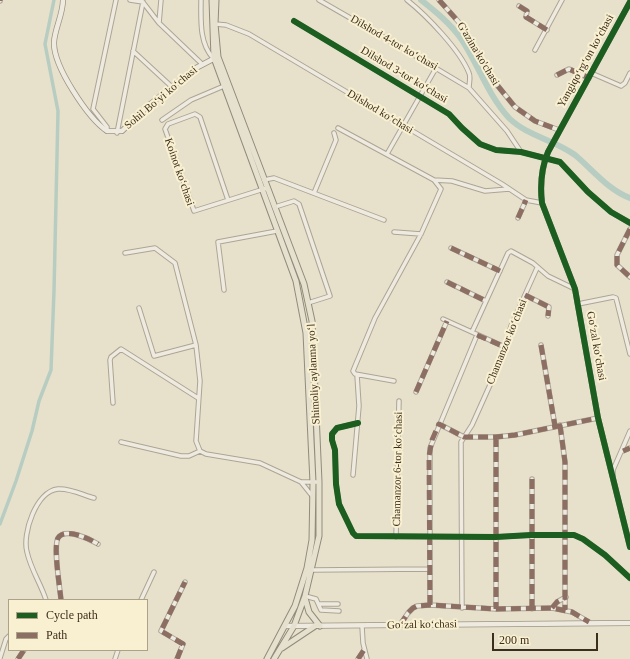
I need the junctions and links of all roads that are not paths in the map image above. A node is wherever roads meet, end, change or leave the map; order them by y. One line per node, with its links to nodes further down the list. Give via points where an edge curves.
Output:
1 (63, 0): 35 (main road, via 55,32 55,56 78,99 93,119)
2 (116, 0): 35 (street, via 93,111 107,127)
3 (130, 0): 12 (street)
4 (161, 0): 16 (street)
5 (201, 0): 21 (street, via 204,40 208,52)
6 (212, 0): 21 (main road, Shimoliy aylanma yoʻl)
7 (216, 0): 17 (main road, Shimoliy aylanma yoʻl)
8 (318, 0): 23 (street, Dilshod 4-tor koʻchasi)
9 (407, 0): 29 (street, via 451,45 465,64 470,74)
10 (439, 0): 34 (street, G'azina ko'chasi, via 464,28 493,80 515,107 535,121)
11 (562, 0): 18 (street)
12 (142, 1): 16 (street); 20 (street)
13 (630, 2): 26 (main road, Yangiqoʻrgʻon koʻchasi)
14 (519, 6): 18 (street, via 527,11 526,18)
15 (294, 21): 30 (street, Dilshod 3-tor koʻchasi)
16 (158, 23): 22 (street)
17 (216, 24): 21 (main road, Shimoliy aylanma yoʻl); 32 (street, Dilshod koʻchasi, via 249,34)
18 (546, 30): 19 (street)
19 (535, 50)
20 (133, 51): 28 (street); 36 (street)
21 (216, 58): 22 (main road, Sohil Boʻyi koʻchasi); 27 (main road, Shimoliy aylanma yoʻl); 42 (main road, Shimoliy aylanma yoʻl)
22 (202, 64): 28 (main road, Sohil Boʻyi koʻchasi)
23 (436, 68): 29 (street, Dilshod 4-tor koʻchasi); 30 (street)
24 (630, 73): 26 (street, via 621,86)
25 (557, 75): 26 (street, via 569,69)
26 (590, 75): 34 (main road, Yangiqoʻrgʻon koʻchasi)
27 (224, 86): 31 (street, via 191,100); 44 (main road, Shimoliy aylanma yoʻl)
28 (172, 87): 36 (main road, Sohil Boʻyi koʻchasi, via 149,105 128,127)
29 (469, 88): 38 (street, Dilshod 4-tor koʻchasi, via 507,131)
30 (420, 96): 32 (street); 38 (street, Dilshod 3-tor koʻchasi, via 449,114 480,144 496,150)
31 (162, 120)
32 (403, 125): 40 (street); 45 (street, Dilshod koʻchasi)
33 (338, 128): 40 (street)
34 (559, 130): 39 (main road, Yangiqoʻrgʻon koʻchasi)
35 (107, 131): 36 (main road, Sohil Boʻyi koʻchasi)
36 (117, 132)
37 (334, 132): 46 (street, via 336,140)
38 (521, 152): 41 (street, Dilshod 3-tor koʻchasi)
39 (548, 152): 41 (main road, Goʻzal koʻchasi)
40 (387, 154): 43 (street)
41 (546, 157): 49 (main road, Goʻzal koʻchasi, via 540,181); 53 (street, Dilshod 3-tor koʻchasi, via 560,162 588,192)
42 (264, 180): 44 (main road, Shimoliy aylanma yoʻl); 46 (street, via 274,178)
43 (434, 180): 45 (street, via 452,181 486,191); 57 (street, via 441,193)
44 (265, 189): 47 (street, Koinot koʻchasi); 50 (main road, Shimoliy aylanma yoʻl); 55 (main road, Shimoliy aylanma yoʻl)
45 (509, 189): 48 (street, Dilshod koʻchasi)
46 (314, 193): 52 (street)
47 (228, 200): 47 (street, Koinot koʻchasi, via 196,211 192,210 165,129 168,124 196,114 200,117)
48 (526, 200): 49 (street, Dilshod koʻchasi); 51 (street)
49 (542, 203): 64 (main road, Goʻzal koʻchasi)
50 (275, 207): 68 (main road, Shimoliy aylanma yoʻl, via 304,284); 68 (street, via 294,201 298,204 322,269 330,296)
51 (518, 218)
52 (384, 220)
53 (630, 224)
54 (630, 229): 62 (street, via 616,258 619,268)
55 (277, 231): 65 (street, via 218,242); 81 (main road, Shimoliy aylanma yoʻl, via 299,292)
56 (394, 232): 57 (street)
57 (421, 234): 82 (street, via 375,318 353,371)
58 (451, 248): 61 (street)
59 (125, 253): 76 (street, via 155,248 175,263)
60 (537, 268): 61 (street, via 511,251); 64 (street); 66 (street, Chamanzor koʻchasi)
61 (500, 271): 67 (street)
62 (630, 277)
63 (446, 282): 67 (street)
64 (575, 289): 69 (main road, Goʻzal koʻchasi)
65 (224, 290)
66 (525, 295): 71 (street, via 549,307); 78 (street, Chamanzor koʻchasi)
67 (486, 302): 74 (street)
68 (308, 303): 80 (main road, Shimoliy aylanma yoʻl, via 312,321)
69 (578, 304): 79 (street, via 616,298); 88 (main road, Goʻzal koʻchasi)
70 (140, 308): 76 (street, via 154,356)
71 (548, 316)
72 (443, 319): 73 (street)
73 (448, 321): 74 (street); 84 (street)
74 (472, 332): 75 (street)
75 (477, 335): 78 (street); 90 (street)
76 (196, 345): 85 (street, via 200,380)
77 (541, 346): 92 (street)
78 (505, 347): 94 (street, Chamanzor koʻchasi, via 472,425)
79 (630, 354)
80 (314, 362): 81 (main road); 104 (main road, Shimoliy aylanma yoʻl)
81 (308, 364): 105 (main road, Shimoliy aylanma yoʻl)
82 (357, 374): 83 (street); 89 (street, via 360,406)
83 (394, 381)
84 (416, 392)
85 (198, 398): 87 (street, via 121,349 110,360); 98 (street, via 196,441)
86 (399, 401): 111 (street, Chamanzor 6-tor koʻchasi)
87 (113, 403)
88 (598, 418): 91 (street); 101 (main road, Goʻzal koʻchasi)
89 (358, 423): 100 (street); 111 (street, via 340,427 332,434 339,504 356,536)
90 (439, 424): 94 (street); 112 (street, via 429,456)
91 (560, 425): 92 (street); 110 (street, via 565,451)
92 (555, 426): 95 (street)
93 (630, 431): 99 (street)
94 (464, 436): 95 (street); 109 (street, Chamanzor koʻchasi)
95 (496, 437): 113 (street)
96 (121, 442): 98 (street, via 181,456 189,456)
97 (630, 448): 99 (street)
98 (200, 451): 103 (street, via 260,463)
99 (623, 451): 101 (street, via 613,470)
100 (354, 475)
101 (613, 478): 115 (main road, Goʻzal koʻchasi)
102 (532, 480): 108 (street)
103 (301, 482): 105 (street); 107 (street)
104 (319, 482): 105 (street); 117 (main road, Shimoliy aylanma yoʻl, via 319,536)
105 (313, 483): 107 (main road, Shimoliy aylanma yoʻl)
106 (94, 498): 123 (street, via 57,489 49,492 31,517 26,540 27,552)
107 (313, 498): 138 (main road, Shimoliy aylanma yoʻl, via 312,540 307,568 295,606)
108 (531, 535): 110 (street); 113 (street); 132 (street)
109 (462, 536): 112 (street); 113 (street); 129 (street, Chamanzor koʻchasi)
110 (566, 536): 119 (street, via 574,535 583,539); 122 (street)
111 (396, 537): 112 (street)
112 (431, 537): 116 (street)
113 (496, 537): 131 (street)
114 (98, 544): 124 (street, via 81,535 66,534 58,539 56,558)
115 (630, 547)
116 (430, 569): 117 (street); 128 (street)
117 (312, 570): 121 (main road, Shimoliy aylanma yoʻl)
118 (154, 572): 125 (street)
119 (630, 578)
120 (185, 582): 146 (street, via 161,631 183,644)
121 (305, 596): 126 (street, via 316,599); 139 (main road, Shimoliy aylanma yoʻl); 140 (main road, via 309,612)
122 (566, 597): 130 (street, via 556,602); 134 (street)
123 (46, 599)
124 (61, 599)
125 (141, 599)
126 (319, 604): 127 (street); 133 (street, via 319,608 323,610)
127 (338, 604)
128 (430, 605): 129 (street); 137 (street, via 413,608)
129 (462, 608): 131 (street)
130 (552, 608): 132 (street); 134 (street)
131 (496, 609): 132 (street)
132 (532, 609)
133 (339, 610)
134 (565, 610): 135 (street)
135 (589, 622): 136 (main road, Goʻzal koʻchasi); 137 (main road, Goʻzal koʻchasi)
136 (630, 623)
137 (400, 625): 141 (main road, Goʻzal koʻchasi)
138 (285, 626): 139 (main road, Goʻzal koʻchasi); 147 (main road, Shimoliy aylanma yoʻl)
139 (294, 626): 140 (main road, Goʻzal koʻchasi); 143 (main road, Shimoliy aylanma yoʻl)
140 (318, 626): 141 (main road, Goʻzal koʻchasi); 143 (main road)
141 (362, 626): 144 (street)
142 (8, 637): 145 (street)
143 (280, 650): 148 (main road, Shimoliy aylanma yoʻl)
144 (364, 650): 149 (street); 150 (street)
145 (0, 658)
146 (177, 659)
147 (268, 659)
148 (274, 659)
149 (358, 659)
150 (367, 659)

